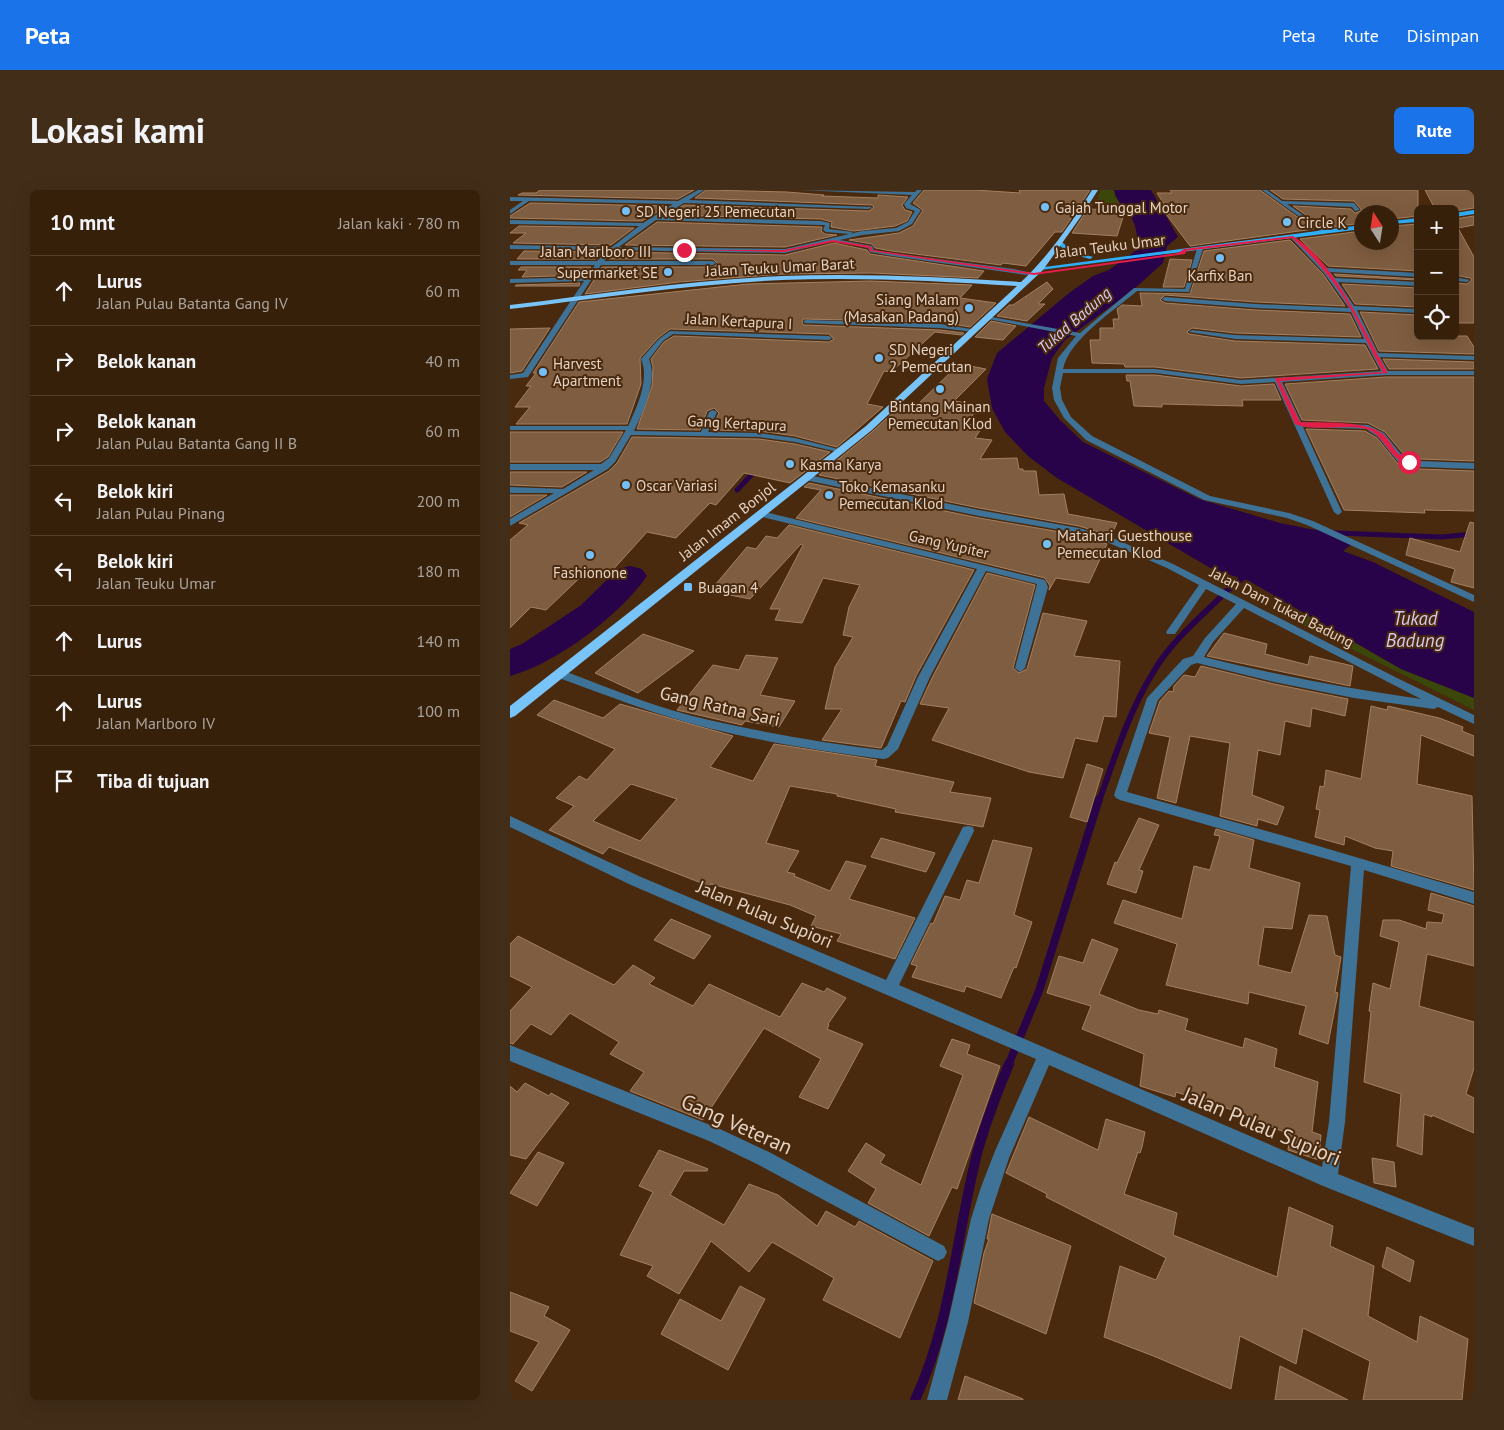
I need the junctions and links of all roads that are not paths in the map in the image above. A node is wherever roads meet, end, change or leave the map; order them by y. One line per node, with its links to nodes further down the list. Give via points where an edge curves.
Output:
1 (702, 190): 8 (street)
2 (801, 190): 5 (street)
3 (1095, 190): 25 (highway, Jalan Imam Bonjol)
4 (1264, 190): 9 (street)
5 (918, 192): 22 (street, via 907,204 918,211 913,220 902,228)
6 (510, 199): 7 (street)
7 (527, 200): 8 (street); 12 (street)
8 (681, 202): 11 (street); 15 (street)
9 (1282, 202): 10 (street); 21 (street)
10 (1354, 206)
11 (869, 207)
12 (510, 212)
13 (1474, 212): 14 (main road)
14 (1459, 214)
15 (656, 218): 19 (street); 22 (street, via 825,223 828,224 826,230)
16 (1414, 220): 18 (main road)
17 (510, 222): 19 (street)
18 (1399, 222)
19 (646, 225): 27 (street)
20 (1354, 228): 21 (main road, Jalan Teuku Umar)
21 (1324, 232): 23 (main road, Jalan Teuku Umar)
22 (862, 233): 24 (street)
23 (1293, 237): 28 (main road, Jalan Teuku Umar); 35 (street)
24 (833, 241): 27 (street, via 775,251); 36 (street, via 895,255)
25 (1060, 243): 30 (main road, via 1074,254); 34 (highway, Jalan Imam Bonjol)
26 (510, 247): 27 (street)
27 (614, 248): 33 (street)
28 (1200, 249): 29 (main road, Jalan Teuku Umar); 45 (street, via 1188,291 1136,289)
29 (1184, 250): 30 (main road, Jalan Teuku Umar); 36 (main road, Jalan Teuku Umar, via 1178,254)
30 (1109, 259): 34 (main road, Jalan Teuku Umar)
31 (510, 262): 33 (street, Jalan Marlboro III)
32 (713, 263): 33 (street, Jalan Marlboro III)
33 (598, 264): 39 (street)
34 (1040, 268): 36 (highway, Jalan Imam Bonjol)
35 (1326, 270): 37 (street); 40 (street)
36 (1034, 274): 43 (highway, Jalan Imam Bonjol)
37 (1414, 275)
38 (1459, 279): 41 (street)
39 (588, 280): 42 (street); 47 (street)
40 (1333, 280): 44 (street); 50 (street)
41 (1467, 280)
42 (510, 281)
43 (1023, 284): 47 (highway, Jalan Teuku Umar Barat, via 851,277 738,281); 52 (highway, Jalan Imam Bonjol)
44 (1414, 284)
45 (1128, 295): 46 (street); 56 (street)
46 (1146, 297)
47 (575, 299): 49 (highway, Jalan Teuku Umar Barat); 64 (street, via 525,375)
48 (1158, 299): 50 (street)
49 (510, 307)
50 (1352, 309): 51 (street); 58 (street)
51 (1414, 311)
52 (986, 318): 54 (highway, Jalan Imam Bonjol); 56 (street)
53 (806, 322): 54 (street)
54 (974, 330): 71 (highway, Jalan Imam Bonjol)
55 (1192, 332): 58 (street, via 1230,337)
56 (1080, 334): 61 (street, via 1062,358)
57 (829, 338): 69 (street, Jalan Kertapura I, via 672,332 645,359 649,368 644,399)
58 (1367, 341): 59 (street)
59 (1375, 355): 60 (street); 62 (street)
60 (1474, 358)
61 (1060, 371): 65 (street, via 1154,371 1233,382); 83 (street, via 1056,388 1058,400 1068,418 1089,438 1132,462 1207,498 1310,523)
62 (1386, 373): 63 (street); 65 (street)
63 (1474, 373)
64 (510, 377)
65 (1277, 379): 67 (street)
66 (714, 412): 70 (street)
67 (1298, 424): 72 (street, via 1368,427 1381,435 1401,460); 78 (street)
68 (510, 428): 69 (street)
69 (631, 431): 70 (street, Gang Kertapura); 74 (street)
70 (704, 434): 71 (street, Gang Kertapura, via 795,440)
71 (842, 451): 75 (highway, Jalan Imam Bonjol)
72 (1474, 466)
73 (510, 467): 74 (street)
74 (605, 467): 77 (street)
75 (808, 478): 79 (highway, Jalan Imam Bonjol); 82 (street, Jalan Dam Tukad Badung, via 1096,535 1142,553)
76 (510, 490): 77 (street)
77 (562, 491): 80 (street)
78 (1338, 512)
79 (761, 514): 81 (street, Gang Yupiter); 88 (highway, Jalan Imam Bonjol)
80 (510, 523)
81 (983, 567): 87 (street, Gang Yupiter, via 1044,583); 88 (street, Gang Ratna Sari, via 924,677 892,750 884,755 708,724)
82 (1207, 586): 84 (street, Jalan Dam Tukad Badung); 85 (street)
83 (1474, 599)
84 (1242, 604): 86 (street, via 1209,640); 89 (street, Jalan Dam Tukad Badung)
85 (1170, 632)
86 (1197, 659): 89 (street, via 1338,691 1393,701); 94 (street, via 1187,662 1153,698 1120,795)
87 (1020, 668)
88 (560, 674): 90 (highway, Jalan Imam Bonjol)
89 (1442, 705): 91 (street, Jalan Dam Tukad Badung)
90 (510, 713)
91 (1474, 720)
92 (510, 821): 96 (street, Jalan Pulau Supiori, via 636,881)
93 (968, 831): 96 (street)
94 (1358, 863): 95 (street); 99 (street, via 1337,1122)
95 (1474, 898)
96 (890, 988): 98 (street, Jalan Pulau Supiori)
97 (510, 1053): 101 (street, Gang Veteran, via 714,1135)
98 (1040, 1054): 99 (street, Jalan Pulau Supiori); 102 (street, via 990,1187)
99 (1329, 1180): 100 (street, Jalan Pulau Supiori)
100 (1474, 1237)
101 (938, 1252)
102 (937, 1400)

